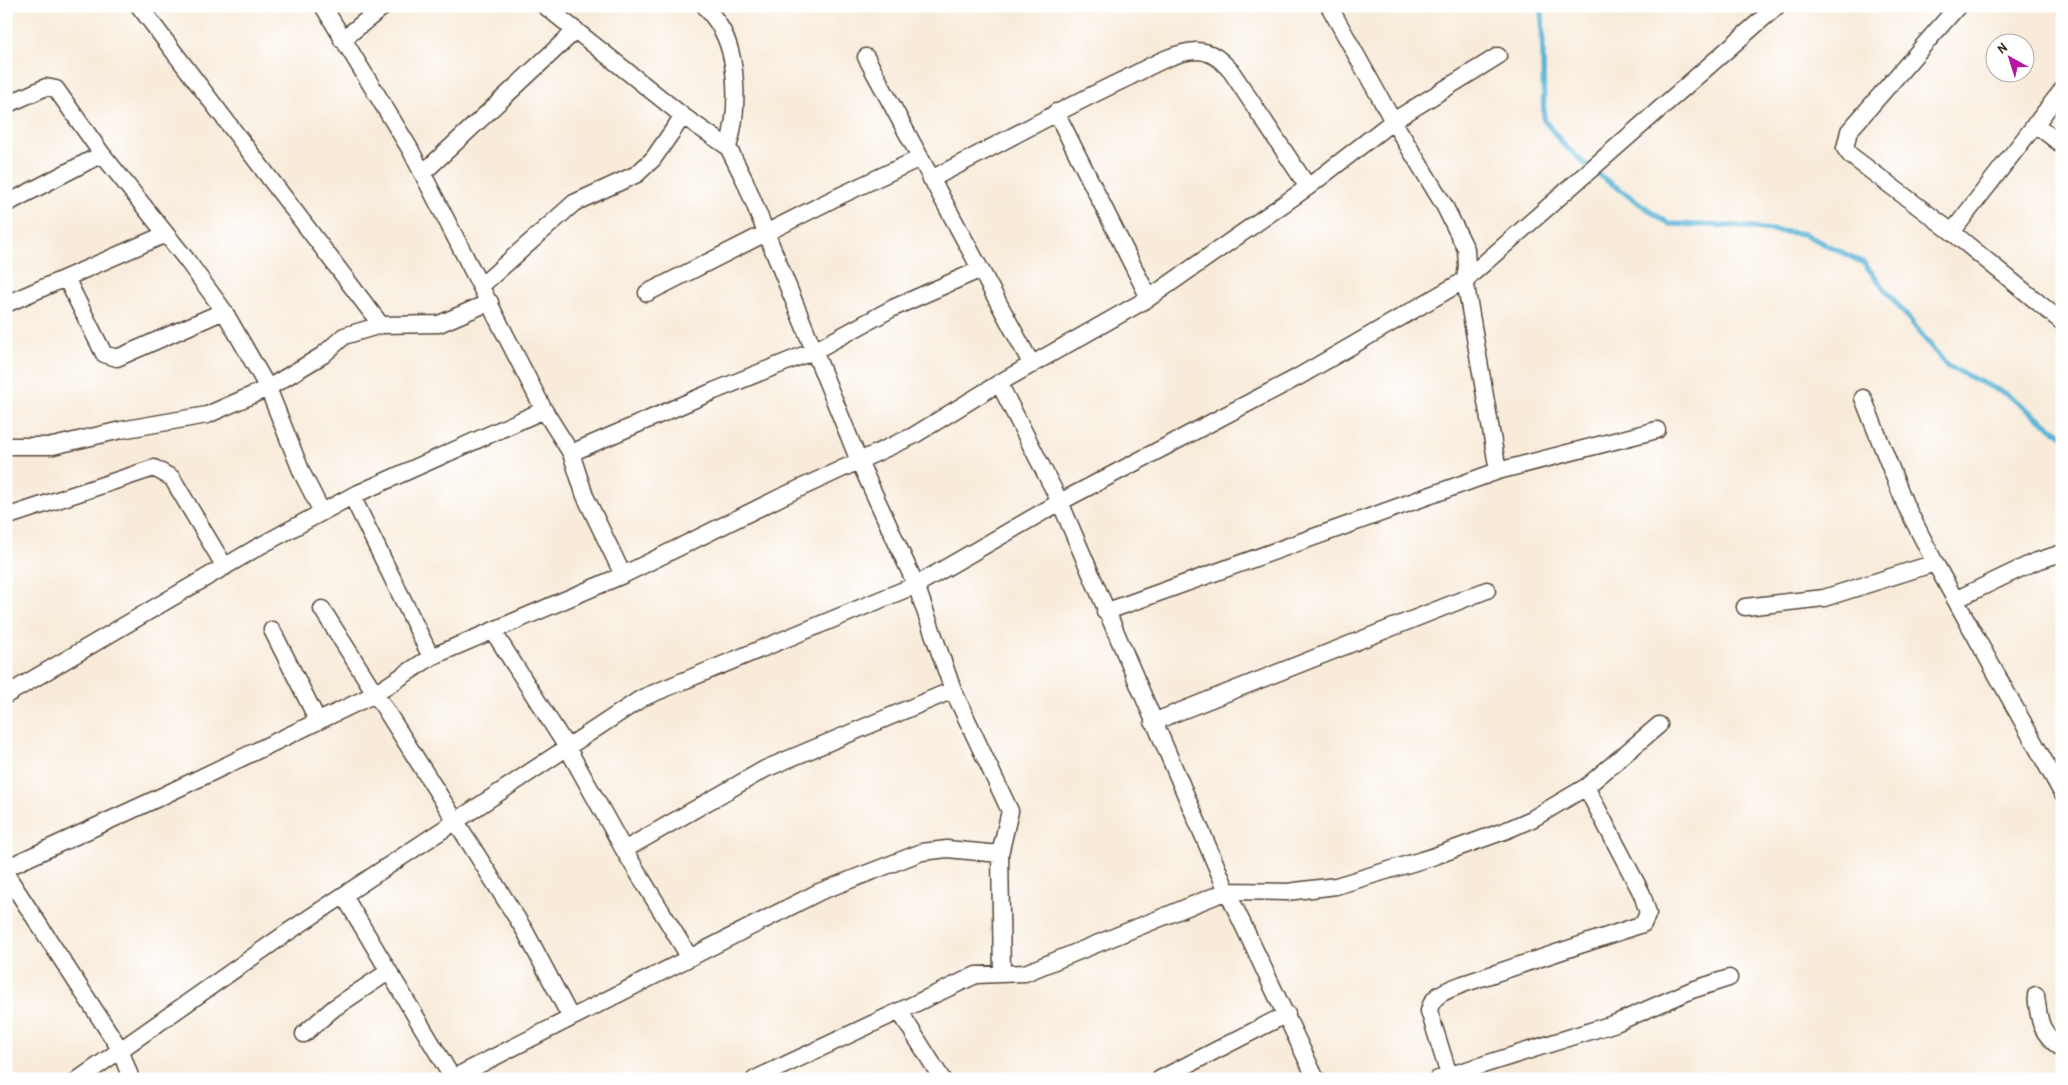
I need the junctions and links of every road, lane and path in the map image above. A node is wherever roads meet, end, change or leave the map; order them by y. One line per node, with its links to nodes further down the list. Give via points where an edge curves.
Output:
1 (139, 6): 40 (street)
2 (323, 6): 10 (street)
3 (384, 6): 10 (street)
4 (545, 6): 9 (street)
5 (705, 6): 20 (street, via 720,25 732,66 736,102)
6 (1329, 6): 17 (street)
7 (1777, 6): 32 (street)
8 (1958, 6): 27 (street, via 1849,131 1845,140 1845,148 1850,155)
9 (576, 30): 16 (street); 23 (street)
10 (342, 40): 23 (street)
11 (866, 56): 22 (street)
12 (1498, 56): 17 (street)
13 (2062, 90): 18 (street)
14 (6, 105): 21 (street, via 46,87 56,89)
15 (1056, 112): 24 (street); 25 (street, via 1164,60 1195,51 1209,53 1231,71); 35 (street)
16 (683, 116): 20 (street); 33 (street, via 653,159 637,174 574,203)
17 (1393, 121): 25 (street); 32 (street, via 1444,205 1466,249)
18 (2035, 124): 19 (street); 27 (street)
19 (2062, 145)
20 (728, 147): 29 (street)
21 (102, 154): 26 (street); 28 (street)
22 (920, 158): 24 (street); 29 (street)
23 (423, 173): 33 (street)
24 (931, 179): 30 (street)
25 (1308, 187): 35 (street)
26 (6, 204)
27 (1952, 232): 39 (street)
28 (166, 234): 31 (street); 38 (street)
29 (766, 234): 34 (street); 41 (street)
30 (979, 270): 41 (street, via 893,308); 42 (street)
31 (66, 278): 36 (street); 38 (street, via 104,354 117,358)
32 (1465, 280): 51 (street); 53 (street, via 1298,377)
33 (481, 286): 37 (street)
34 (647, 293)
35 (1149, 298): 42 (street)
36 (7, 301)
37 (490, 302): 40 (street, via 439,324); 46 (street)
38 (224, 312): 44 (street)
39 (2062, 322)
40 (381, 325): 44 (street, via 344,336 323,355)
41 (816, 350): 49 (street); 50 (street)
42 (1032, 365): 43 (street)
43 (999, 383): 50 (street, via 913,436); 53 (street)
44 (268, 388): 48 (street, via 207,415 53,446); 54 (street, via 302,473)
45 (1863, 398): 57 (street, via 1905,504)
46 (544, 410): 49 (street); 52 (street)
47 (1657, 430): 51 (street)
48 (6, 446)
49 (571, 453): 59 (street, via 585,496)
50 (859, 461): 59 (street); 60 (street)
51 (1498, 471): 65 (street)
52 (352, 496): 54 (street); 68 (street)
53 (1060, 502): 60 (street); 65 (street)
54 (322, 512): 58 (street)
55 (6, 517): 58 (street, via 154,468 172,478)
56 (2062, 553): 62 (street, via 2034,562)
57 (1935, 563): 62 (street); 63 (street, via 1824,598)
58 (225, 567): 71 (street)
59 (623, 575): 67 (street)
60 (916, 585): 69 (street); 75 (street, via 642,698)
61 (1486, 590): 73 (street)
62 (1957, 599): 77 (street)
63 (1745, 607)
64 (322, 609): 70 (street)
65 (1105, 612): 73 (street)
66 (272, 630): 72 (street)
67 (493, 631): 68 (street); 75 (street)
68 (431, 657): 70 (street)
69 (952, 690): 79 (street, via 765,769); 80 (street, via 1010,811)
70 (375, 694): 72 (street); 78 (street)
71 (6, 696)
72 (318, 722): 81 (street)
73 (1153, 722): 83 (street)
74 (1659, 725): 76 (street)
75 (568, 749): 78 (street); 79 (street)
76 (1586, 787): 83 (street, via 1507,830 1336,886 1287,892); 96 (street, via 1642,894 1648,913 1643,924 1463,984 1437,996 1429,1011)
77 (2062, 792)
78 (456, 821): 84 (street); 92 (street, via 525,931)
79 (624, 850): 85 (street)
80 (1000, 854): 85 (street, via 947,850 922,852 819,892); 87 (street)
81 (6, 868)
82 (6, 874): 94 (street)
83 (1227, 891): 87 (street, via 1026,973); 91 (street)
84 (344, 896): 86 (street); 94 (street)
85 (690, 958): 92 (street)
86 (388, 972): 93 (street, via 334,1008); 97 (street)
87 (1002, 974): 90 (street, via 976,975)
88 (1729, 978): 96 (street, via 1692,990 1616,1023)
89 (2036, 995): 95 (street, via 2041,1029)
90 (900, 1012): 100 (street); 101 (street)
91 (1287, 1014): 102 (street); 103 (street)
92 (571, 1018): 97 (street)
93 (304, 1034)
94 (120, 1049): 98 (street); 99 (street)
95 (2062, 1049)
96 (1443, 1077)
97 (453, 1078)
98 (79, 1079)
99 (131, 1079)
100 (755, 1079)
101 (942, 1079)
102 (1160, 1079)
103 (1316, 1079)

